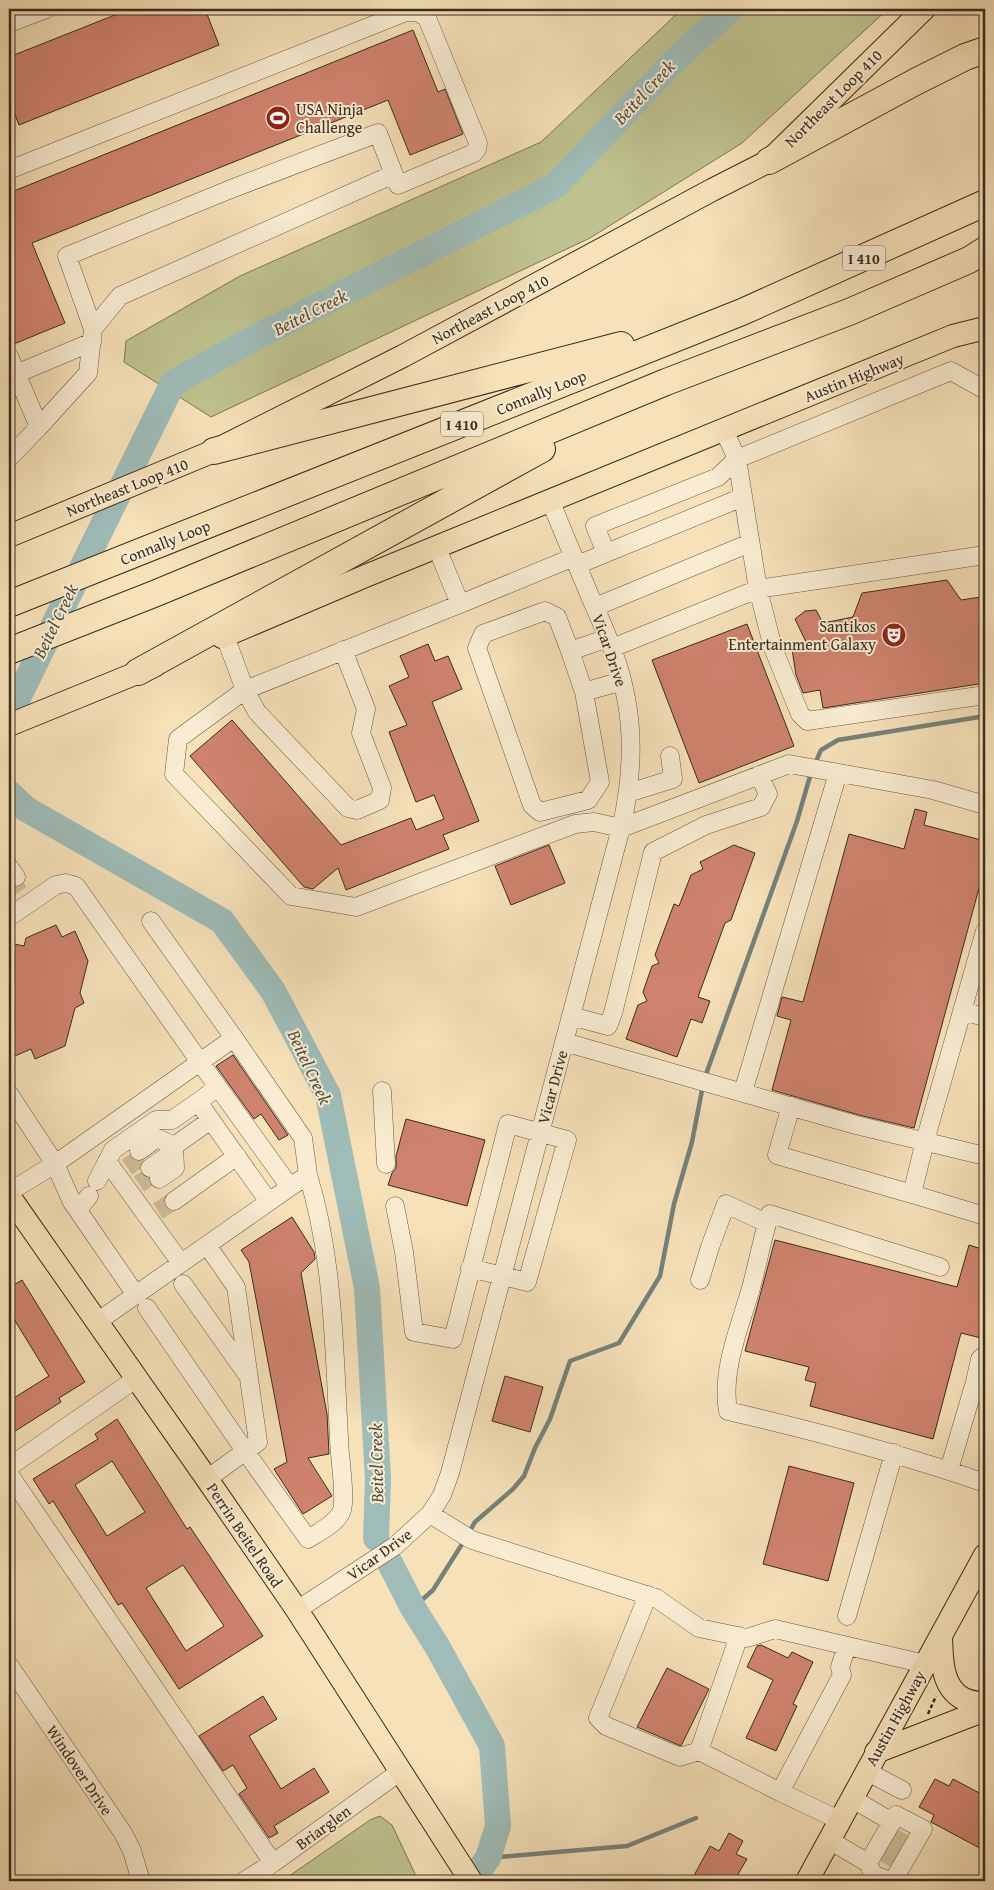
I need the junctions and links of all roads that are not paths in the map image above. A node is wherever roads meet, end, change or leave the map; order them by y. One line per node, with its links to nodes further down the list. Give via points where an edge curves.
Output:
1 (46, 9): 3 (street)
2 (924, 9): 5 (main road, Northeast Loop 410)
3 (9, 23)
4 (985, 50): 5 (highway, via 917,81)
5 (769, 161): 21 (main road, Northeast Loop 410, via 403,356)
6 (9, 170): 7 (street, via 406,12 418,12 427,18 478,142 477,149 398,185)
7 (394, 174): 14 (street, via 120,296); 14 (street, via 378,133 67,256)
8 (985, 203): 11 (highway, Connally Loop / I 410)
9 (985, 250): 12 (highway, I 410)
10 (985, 266): 12 (highway)
11 (742, 312): 21 (highway); 33 (highway, Connally Loop / I 410)
12 (849, 312): 17 (highway, I 410)
13 (985, 328): 20 (main road, Austin Highway, via 953,336)
14 (92, 336): 16 (street); 19 (street, via 88,373)
15 (9, 356): 16 (street)
16 (16, 374): 19 (street)
17 (666, 382): 39 (highway, I 410); 41 (highway)
18 (985, 390): 23 (street, via 951,371)
19 (39, 427): 22 (street)
20 (724, 430): 23 (street); 25 (main road)
21 (214, 451): 26 (main road, Northeast Loop 410)
22 (9, 458)
23 (736, 460): 24 (street); 29 (street, via 718,477 595,526)
24 (743, 497): 27 (street); 29 (street)
25 (550, 502): 28 (main road); 31 (street, Vicar Drive)
26 (14, 534)
27 (750, 543): 32 (street); 35 (street)
28 (437, 548): 34 (street); 36 (main road)
29 (606, 553): 31 (street)
30 (985, 555): 32 (street)
31 (575, 560): 34 (street); 35 (street, Vicar Drive)
32 (758, 589): 37 (street); 45 (street, via 773,648 800,714 807,721)
33 (9, 604)
34 (460, 604): 38 (street)
35 (595, 607): 37 (street, Vicar Drive)
36 (224, 636): 41 (main road); 43 (street)
37 (610, 644): 40 (street); 42 (street, Vicar Drive)
38 (343, 650): 43 (street); 43 (street, via 366,709 361,732 382,788 380,800 365,807 357,810 348,808 257,712)
39 (9, 651)
40 (570, 651): 44 (street); 44 (street, via 557,617 545,611 483,634 477,648 532,805 540,812 588,800 600,782)
41 (138, 672): 46 (main road)
42 (622, 681): 44 (street); 50 (street, Vicar Drive, via 630,729)
43 (245, 690): 52 (street, via 178,739 174,774 292,896 356,907 575,824 594,822)
44 (584, 692)
45 (985, 695)
46 (9, 725)
47 (670, 756): 50 (street, via 673,779)
48 (831, 772): 49 (street, via 790,764); 51 (street, via 933,790); 64 (street)
49 (759, 775): 52 (street); 57 (street, via 768,794 761,807 706,825 653,852 608,1026)
50 (628, 793): 52 (street, Vicar Drive)
51 (985, 805)
52 (621, 828): 57 (street, Vicar Drive)
53 (16, 896): 61 (street, via 56,884 76,886)
54 (151, 921): 59 (street)
55 (985, 931): 56 (street)
56 (962, 1011): 58 (street); 70 (street)
57 (571, 1016): 60 (street, Vicar Drive)
58 (985, 1018)
59 (234, 1038): 61 (street); 76 (street, via 303,1138)
60 (564, 1042): 64 (street); 69 (street, Vicar Drive)
61 (200, 1062): 62 (street); 74 (street)
62 (218, 1087): 66 (street); 78 (street)
63 (382, 1090): 75 (street)
64 (743, 1092): 67 (street)
65 (9, 1094): 74 (street)
66 (198, 1102): 68 (street); 77 (street, via 172,1120 156,1120 113,1150)
67 (791, 1106): 70 (street); 80 (street, via 777,1155)
68 (211, 1120): 71 (street); 72 (street)
69 (540, 1132): 91 (street, via 508,1124); 92 (street, Vicar Drive); 92 (street, via 567,1140 527,1282)
70 (925, 1141): 73 (street); 80 (street)
71 (174, 1146): 71 (street, via 157,1138 149,1165 170,1162)
72 (237, 1156): 82 (street); 83 (street)
73 (985, 1156)
74 (55, 1164): 79 (street); 85 (street)
75 (386, 1164)
76 (308, 1175): 78 (street); 100 (street, via 323,1232 332,1317 342,1500 342,1510 337,1519 308,1540)
77 (127, 1178): 85 (street, via 93,1188); 89 (street)
78 (290, 1187): 83 (street)
79 (9, 1192)
80 (912, 1194): 86 (street)
81 (9, 1196): 96 (main road, Perrin Beitel Road)
82 (174, 1200)
83 (269, 1202): 88 (street)
84 (395, 1206): 91 (street, via 414,1332 452,1339)
85 (78, 1210): 95 (street)
86 (985, 1216)
87 (767, 1222): 90 (street, via 770,1214); 93 (street, via 726,1204); 101 (street, via 731,1353 726,1397 728,1411)
88 (207, 1246): 89 (street); 98 (street, via 236,1287)
89 (181, 1263): 95 (street)
90 (940, 1267)
91 (470, 1268): 92 (street)
92 (502, 1275): 107 (street, Vicar Drive, via 450,1473)
93 (700, 1280)
94 (183, 1284): 98 (street)
95 (142, 1302): 96 (street); 100 (street)
96 (97, 1322): 99 (main road, Perrin Beitel Road)
97 (985, 1355): 103 (street, via 980,1360)
98 (248, 1376): 100 (street, via 258,1442)
99 (137, 1378): 102 (street); 105 (main road, Perrin Beitel Road)
100 (245, 1451): 105 (street)
101 (894, 1453): 103 (street); 111 (street)
102 (9, 1467)
103 (949, 1470): 106 (street)
104 (9, 1474): 130 (street)
105 (207, 1479): 110 (main road, Perrin Beitel Road)
106 (985, 1483)
107 (430, 1514): 109 (street, via 472,1540); 110 (street, Vicar Drive, via 395,1546)
108 (985, 1555): 113 (main road, Austin Highway)
109 (648, 1595): 112 (street, via 699,1628); 119 (street, via 598,1718 606,1726 680,1757)
110 (297, 1610): 121 (main road, Perrin Beitel Road)
111 (847, 1616)
112 (739, 1636): 114 (street, via 747,1638 775,1629); 119 (street)
113 (941, 1637): 115 (main road, Austin Highway); 117 (main road, via 943,1668 949,1685 962,1698)
114 (847, 1646): 115 (street); 124 (street, via 840,1668 842,1675)
115 (925, 1664): 120 (main road, Austin Highway)
116 (9, 1665): 131 (street, Windover Drive, via 123,1833)
117 (985, 1704)
118 (985, 1710): 120 (main road)
119 (699, 1751): 124 (street)
120 (876, 1752): 122 (main road, Austin Highway)
121 (401, 1771): 130 (street, Briarglen); 133 (main road, Perrin Beitel Road)
122 (866, 1771): 123 (street); 125 (main road, Austin Highway)
123 (902, 1790)
124 (780, 1792): 126 (street)
125 (851, 1798): 126 (main road, Austin Highway); 127 (street)
126 (839, 1820): 128 (main road, Austin Highway)
127 (897, 1836): 129 (street); 129 (street)
128 (829, 1840): 129 (street); 134 (main road, Austin Highway)
129 (885, 1857): 135 (street); 135 (street, via 873,1874)
130 (273, 1863): 132 (street, Briarglen)
131 (141, 1881)
132 (244, 1881)
133 (471, 1881)
134 (807, 1881)
135 (891, 1881)

